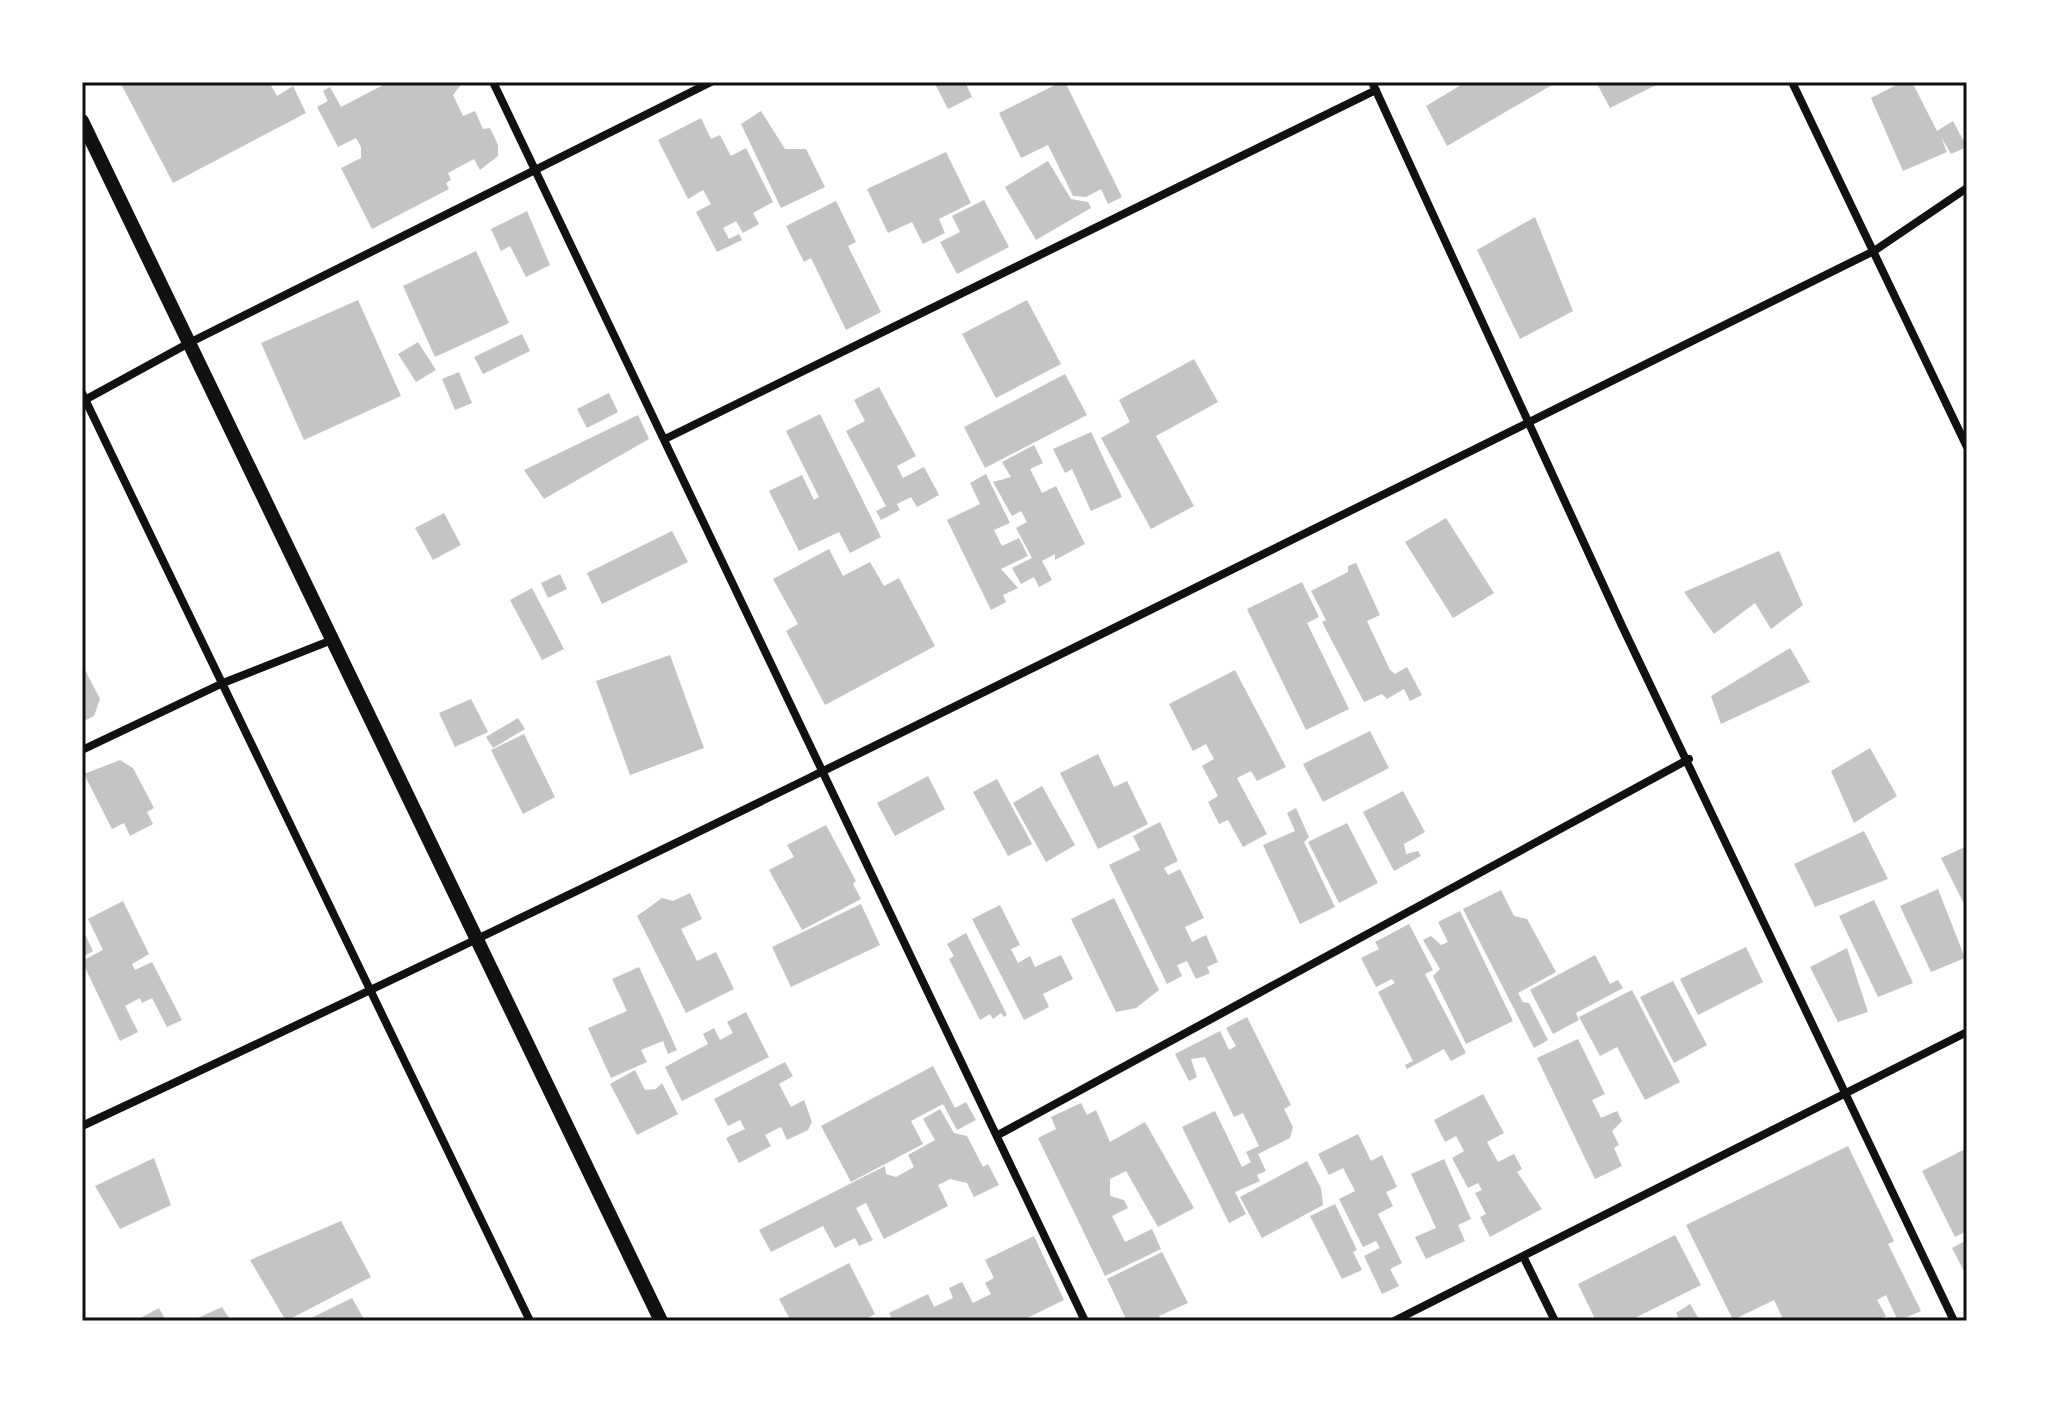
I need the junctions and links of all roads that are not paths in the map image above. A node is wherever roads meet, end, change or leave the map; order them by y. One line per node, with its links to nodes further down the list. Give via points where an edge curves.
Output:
1 (493, 82): 6 (street)
2 (711, 82): 6 (street)
3 (1792, 82): 8 (street)
4 (1374, 86): 11 (street); 12 (street)
5 (82, 121): 9 (street)
6 (536, 172): 9 (street); 12 (street)
7 (1967, 188): 8 (street)
8 (1874, 251): 11 (street); 13 (street)
9 (189, 343): 10 (street); 14 (street)
10 (83, 398): 15 (street)
11 (1529, 422): 17 (street); 18 (street)
12 (665, 439): 18 (street)
13 (1967, 447)
14 (332, 640): 15 (street); 19 (street)
15 (223, 683): 16 (street); 20 (street)
16 (82, 750)
17 (1689, 759): 22 (street); 24 (street)
18 (824, 771): 19 (street); 24 (street)
19 (476, 938): 20 (street); 27 (street)
20 (370, 992): 23 (street); 26 (street)
21 (1967, 1032): 22 (street)
22 (1846, 1093): 25 (street); 31 (street)
23 (82, 1126)
24 (998, 1135): 28 (street)
25 (1523, 1256): 29 (street); 30 (street)
26 (530, 1321)
27 (661, 1321)
28 (1085, 1321)
29 (1394, 1321)
30 (1555, 1321)
31 (1954, 1321)

